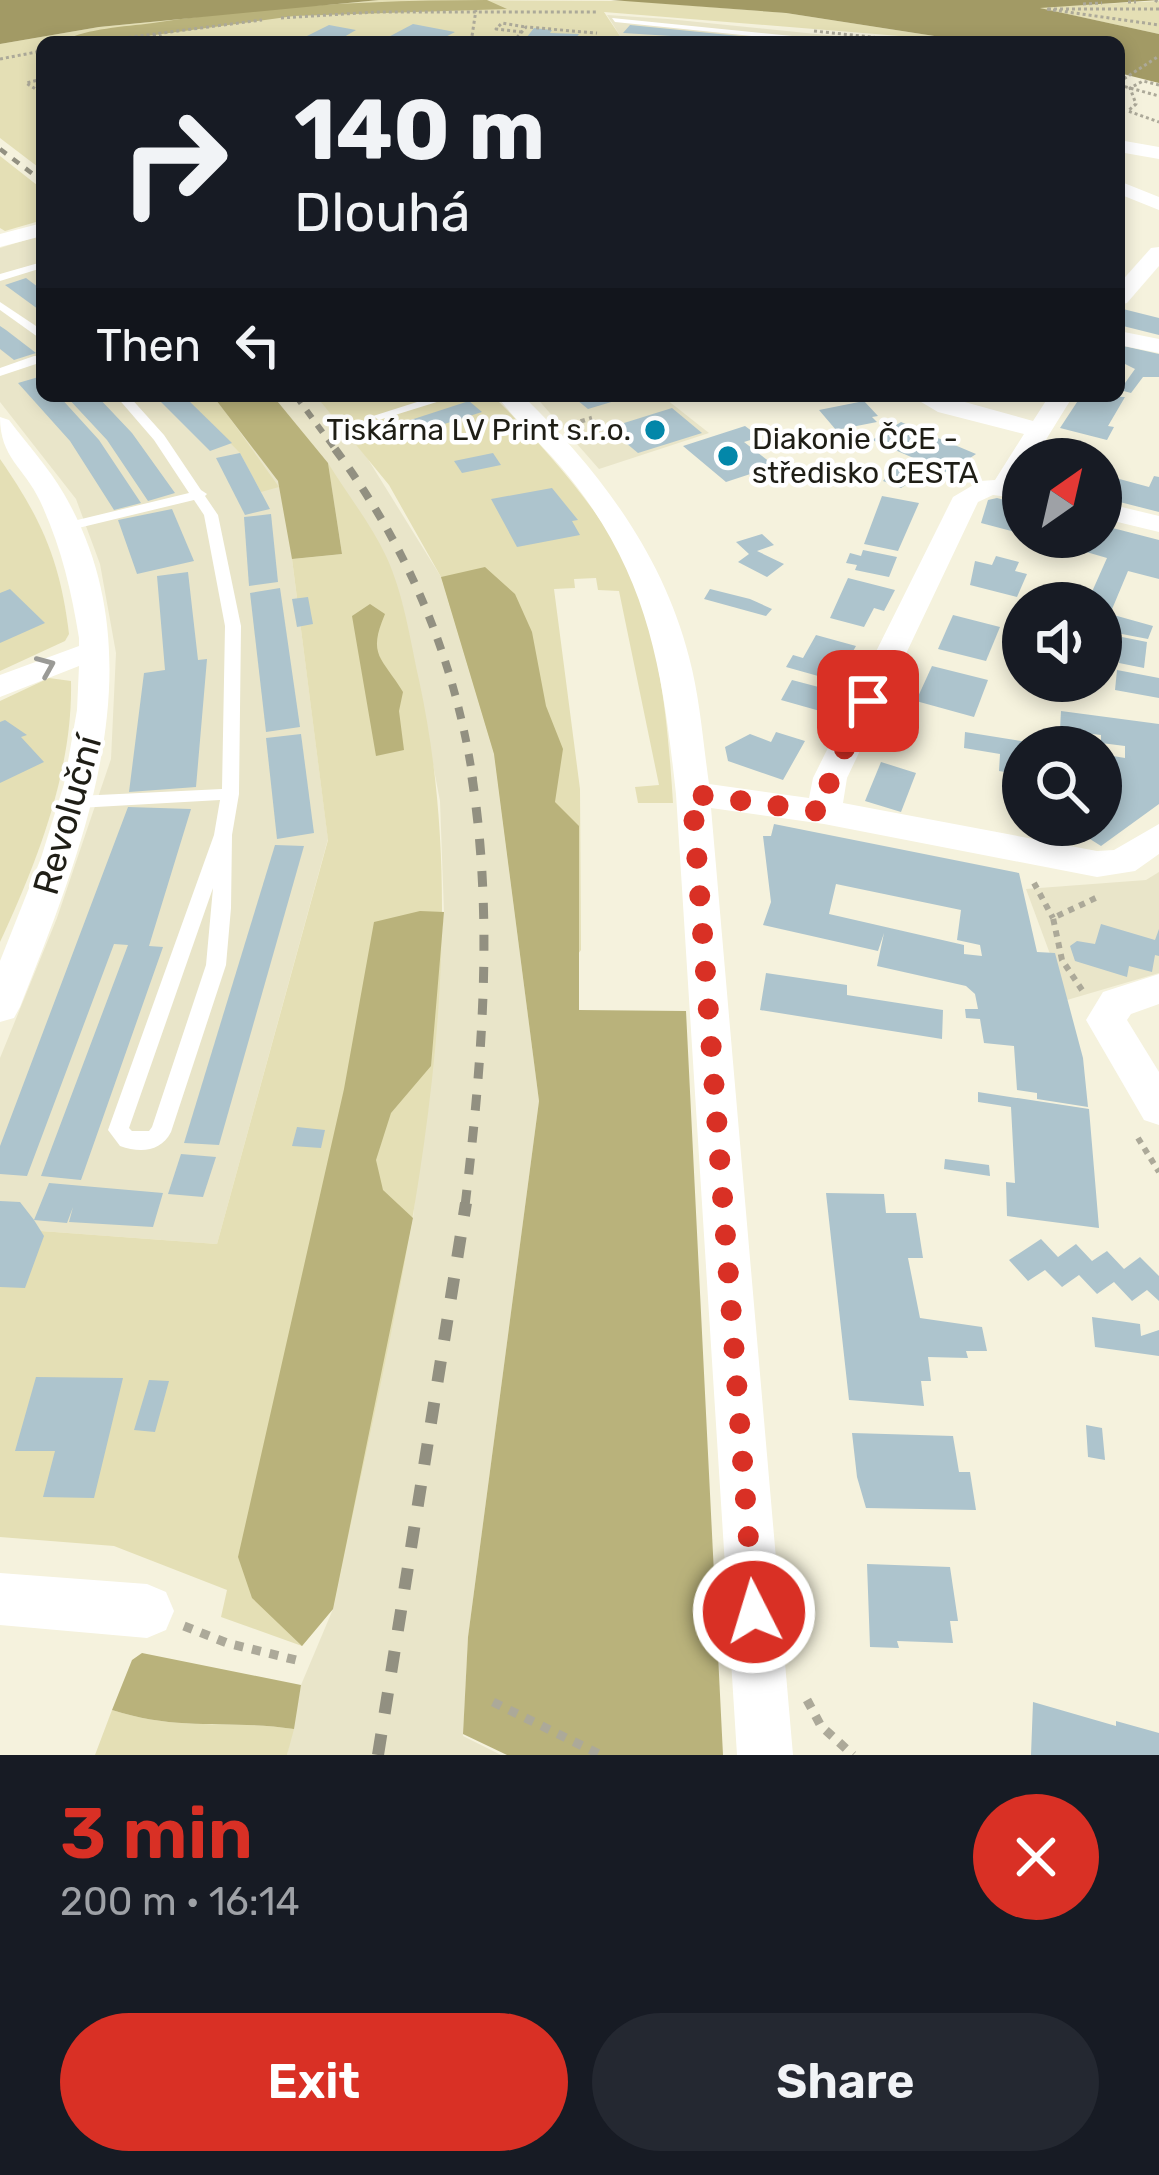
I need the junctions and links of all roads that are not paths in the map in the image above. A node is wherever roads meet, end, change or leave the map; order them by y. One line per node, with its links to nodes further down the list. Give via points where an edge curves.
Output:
1 (615, 20): 2 (lane)
2 (755, 36)
3 (1125, 147): 4 (street)
4 (1159, 153)
5 (1125, 190): 6 (street)
6 (1159, 204)
7 (36, 232): 8 (street)
8 (0, 241)
9 (1159, 253): 11 (street)
10 (36, 267): 12 (lane)
11 (1150, 276): 13 (street)
12 (0, 278)
13 (1125, 294)
14 (0, 304): 15 (lane)
15 (36, 331)
16 (1125, 339): 17 (street)
17 (1159, 346)
18 (36, 359): 19 (lane)
19 (0, 372)
20 (127, 402): 30 (lane)
21 (429, 402): 25 (lane)
22 (514, 402): 37 (street, via 582,476 645,574 674,658)
23 (936, 402): 26 (street)
24 (1051, 402): 26 (street)
25 (380, 416)
26 (1040, 430): 28 (street)
27 (5, 437): 33 (street, Revoluční)
28 (1036, 438)
29 (1002, 489): 39 (street, via 967,497 830,778)
30 (200, 494): 33 (lane); 36 (lane, via 233,626)
31 (1122, 515): 32 (street)
32 (1159, 524)
33 (70, 526): 34 (street, Revoluční)
34 (95, 652): 35 (street, one-way to 34); 38 (street, Revoluční, via 91,746)
35 (0, 687)
36 (230, 794): 38 (lane); 40 (lane)
37 (692, 794): 39 (street); 47 (street)
38 (78, 802): 43 (street, Revoluční)
39 (824, 812): 41 (street, via 1097,864 1119,863)
40 (223, 835): 40 (lane, via 118,1130 127,1140 154,1140 161,1132 216,965)
41 (1159, 836)
42 (1159, 989): 44 (street, via 1117,1003 1106,1027)
43 (0, 1007)
44 (1159, 1108)
45 (0, 1598): 46 (street)
46 (147, 1611)
47 (765, 1755)

